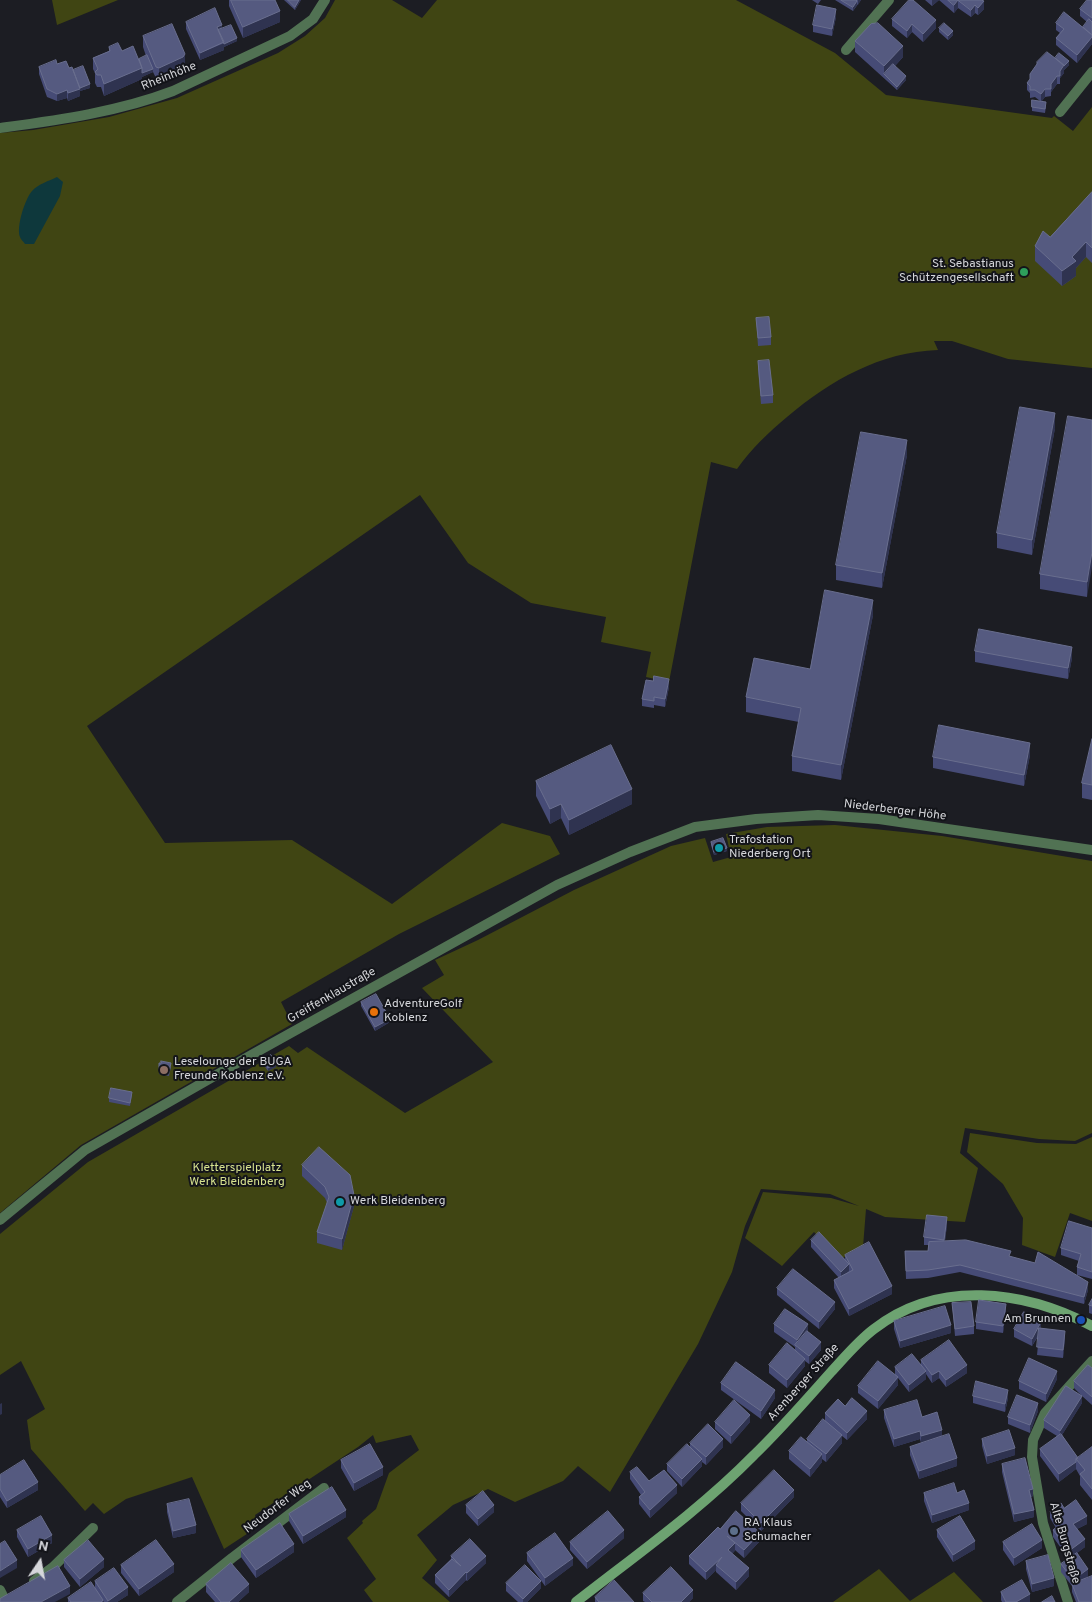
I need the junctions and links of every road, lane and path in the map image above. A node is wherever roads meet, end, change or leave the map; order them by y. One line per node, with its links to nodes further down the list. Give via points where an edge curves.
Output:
1 (325, 0): 6 (street, Rheinhöhe, via 313,19 290,36 173,91 117,108)
2 (889, 0): 3 (street)
3 (846, 50)
4 (1092, 72): 5 (street)
5 (1060, 112)
6 (0, 128)
7 (695, 827): 8 (street, Niederberger Höhe, via 818,815 879,819); 9 (street, Greiffenklaustraße, via 557,885 253,1054 85,1150)
8 (1092, 850)
9 (0, 1220)
10 (1092, 1326): 16 (main road, Arenberger Straße, via 1040,1305 982,1294 926,1302 889,1318 860,1341 734,1474)
11 (1092, 1361): 17 (street, Alte Burgstraße, via 1045,1413 1033,1440 1032,1457 1043,1523)
12 (324, 1488): 15 (street, Neudorfer Weg)
13 (94, 1528): 14 (street, via 53,1567)
14 (24, 1588)
15 (177, 1602)
16 (576, 1602)
17 (1068, 1602)

